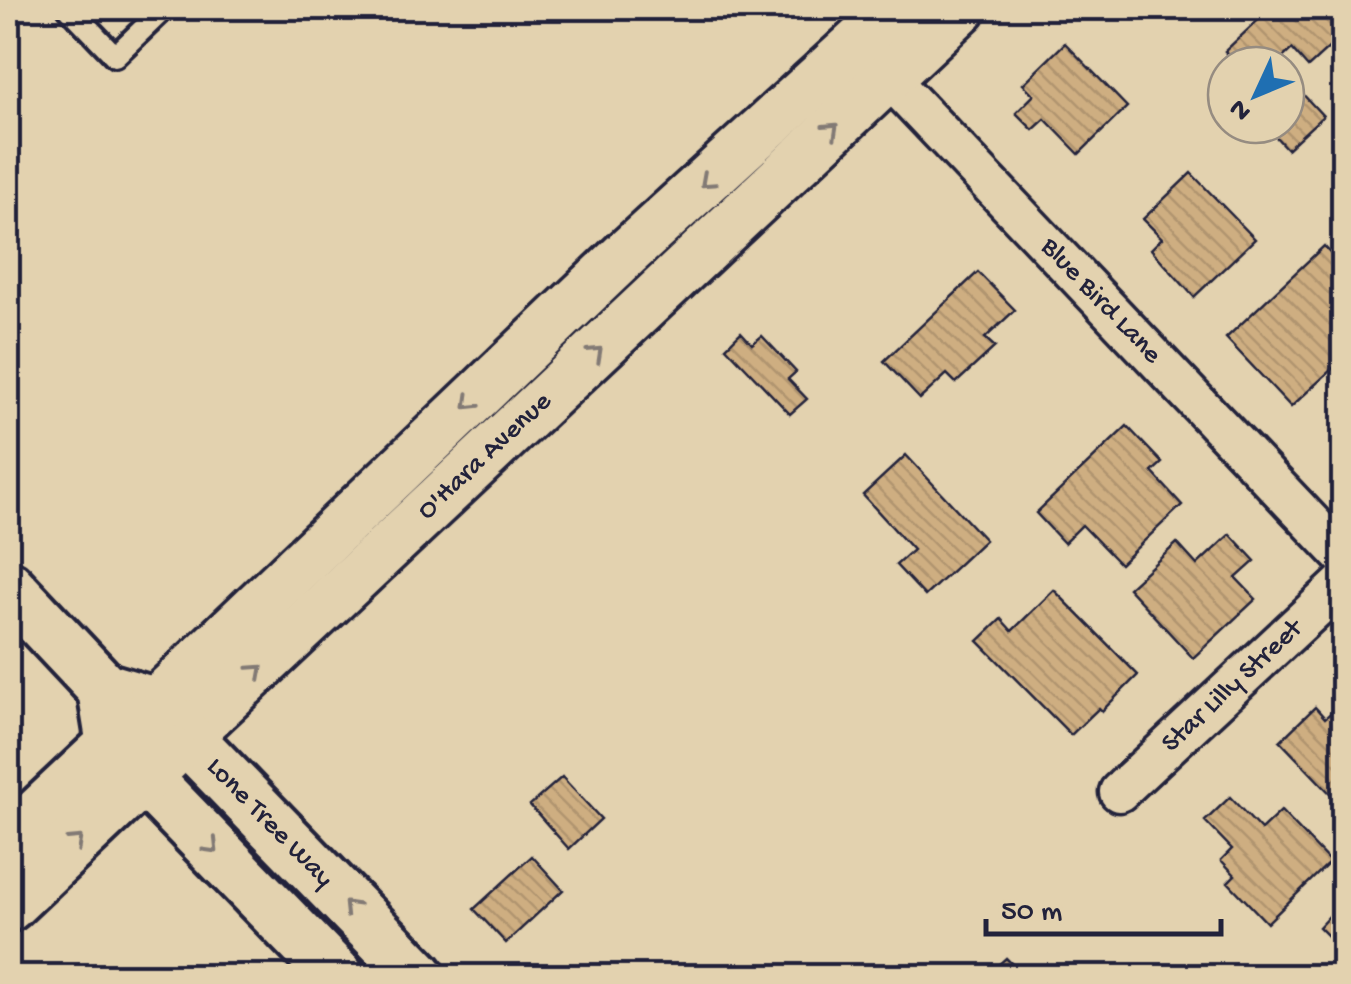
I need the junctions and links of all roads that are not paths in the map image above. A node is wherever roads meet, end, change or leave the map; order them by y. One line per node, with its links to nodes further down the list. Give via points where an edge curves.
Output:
1 (70, 8): 2 (lane, via 114,56)
2 (165, 8)
3 (896, 8): 5 (street, O'Hara Avenue)
4 (962, 8): 5 (street, O'Hara Avenue)
5 (873, 61): 6 (street, Blue Bird Lane); 10 (street, O'Hara Avenue)
6 (1344, 557)
7 (1344, 582): 12 (street, Star Lilly Street)
8 (8, 587): 9 (main road)
9 (104, 689): 10 (main road, Lone Tree Way); 11 (main road)
10 (170, 721): 11 (main road, O'Hara Avenue); 16 (main road, Lone Tree Way, one-way to 10)
11 (129, 761): 13 (main road, O'Hara Avenue); 14 (main road, O'Hara Avenue, one-way to 11); 15 (main road, Lone Tree Way, one-way to 15)
12 (1120, 792)
13 (8, 843)
14 (8, 905)
15 (337, 976)
16 (418, 976)

